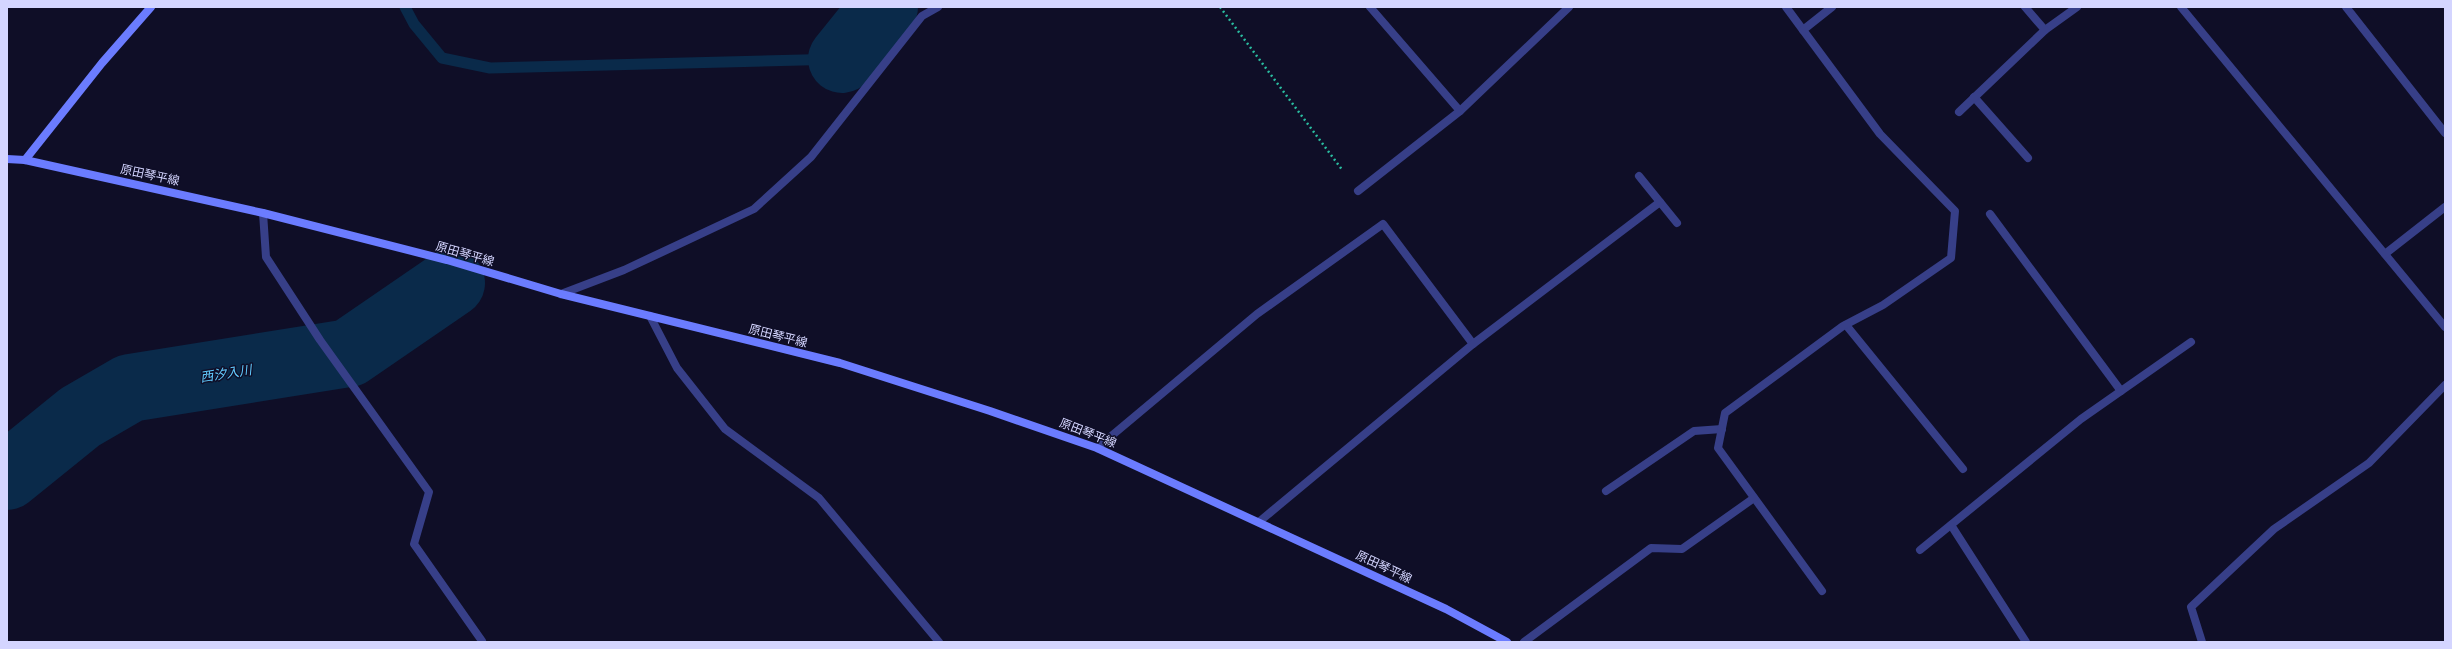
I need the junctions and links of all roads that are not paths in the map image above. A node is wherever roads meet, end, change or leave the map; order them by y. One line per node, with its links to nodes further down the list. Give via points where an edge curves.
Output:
1 (151, 7): 19 (main road)
2 (938, 7): 28 (street, via 922,16 811,157 754,209 624,270)
3 (1370, 7): 14 (street)
4 (1568, 7): 14 (street)
5 (1786, 7): 11 (street)
6 (1832, 7): 11 (street)
7 (2025, 7): 12 (street)
8 (2077, 7): 12 (street)
9 (2181, 7): 27 (street)
10 (2346, 7): 16 (street)
11 (1803, 30): 30 (street, via 1880,134 1955,210 1951,258 1883,305)
12 (2044, 30): 13 (street)
13 (1974, 97): 15 (street); 17 (street)
14 (1460, 111): 21 (street)
15 (1959, 112)
16 (2445, 133)
17 (2028, 158)
18 (7, 159): 19 (main road, 原田琴平線)
19 (25, 160): 24 (main road, 原田琴平線)
20 (1639, 176): 22 (street)
21 (1358, 191)
22 (1660, 202): 26 (street); 33 (street)
23 (2445, 207): 27 (street)
24 (263, 213): 28 (main road, 原田琴平線, via 447,260); 45 (street, via 266,257 320,340 428,492 414,544)
25 (1990, 214): 35 (street)
26 (1677, 223)
27 (2385, 254): 31 (street)
28 (561, 294): 29 (main road, 原田琴平線)
29 (650, 316): 37 (main road, 原田琴平線, via 840,363); 46 (street, via 677,368 725,429 819,498)
30 (1846, 325): 36 (street, via 1725,413); 38 (street)
31 (2445, 327)
32 (2192, 342): 35 (street)
33 (1473, 344): 37 (street, via 1383,224 1256,314); 41 (street)
34 (2445, 385): 50 (street, via 2369,463 2274,528 2191,608)
35 (2121, 391): 42 (street, via 2081,419)
36 (1722, 429): 39 (street, via 1694,431); 40 (street, via 1718,448)
37 (1097, 448): 41 (main road, 原田琴平線)
38 (1963, 469)
39 (1606, 491)
40 (1754, 498): 44 (street); 48 (street, via 1682,549 1651,548)
41 (1260, 521): 47 (main road, 原田琴平線, via 1446,609)
42 (1951, 525): 43 (street); 49 (street)
43 (1920, 550)
44 (1822, 591)
45 (482, 640)
46 (939, 642)
47 (1507, 642)
48 (1524, 642)
49 (2026, 642)
50 (2202, 642)

